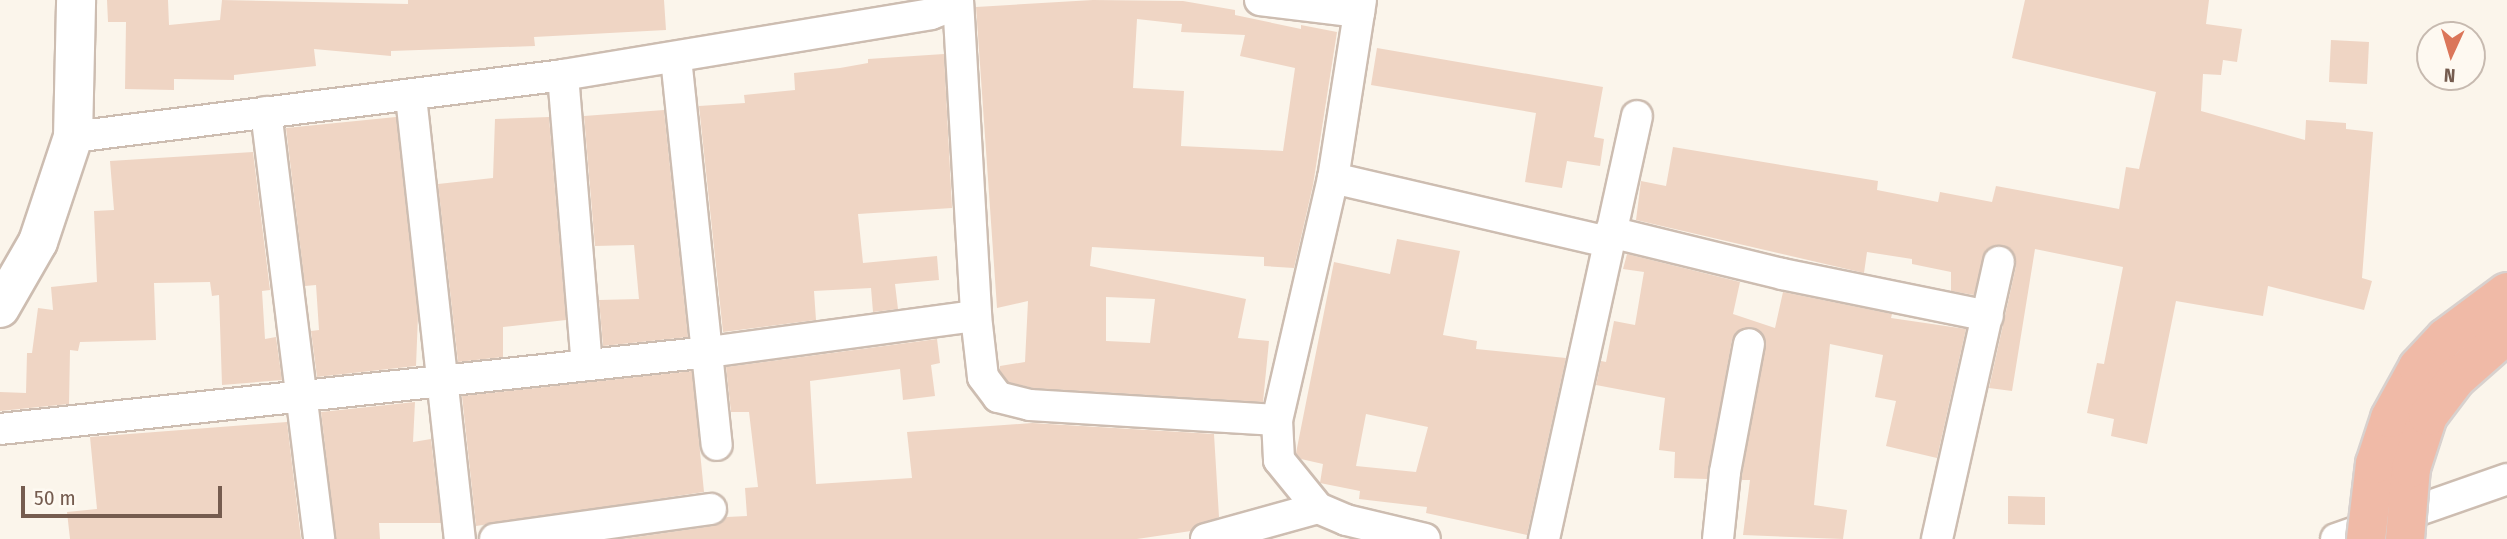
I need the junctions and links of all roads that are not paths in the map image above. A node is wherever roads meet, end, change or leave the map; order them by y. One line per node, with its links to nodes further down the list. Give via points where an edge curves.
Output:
1 (76, 0): 10 (street)
2 (1260, 0): 4 (street)
3 (944, 4): 5 (street); 16 (street)
4 (1360, 6): 11 (street)
5 (676, 58): 6 (street); 20 (street)
6 (563, 75): 7 (street); 21 (street)
7 (411, 97): 8 (street); 22 (street)
8 (266, 112): 10 (street); 23 (street)
9 (1637, 116): 12 (street)
10 (73, 136): 15 (street, via 38,242)
11 (1333, 178): 12 (street); 24 (street)
12 (1609, 237): 17 (street); 35 (street)
13 (1999, 262): 17 (street)
14 (2507, 292): 39 (highway, bridge, via 2445,338 2418,367 2390,418 2375,464)
15 (0, 308)
16 (976, 316): 20 (street); 24 (street, via 983,377 998,397 1030,405)
17 (1988, 316): 37 (street)
18 (2507, 334): 40 (highway, bridge, via 2456,379 2428,416 2411,468)
19 (1749, 344): 36 (street, via 1725,472)
20 (709, 352): 21 (street); 26 (street)
21 (587, 365): 22 (street)
22 (444, 380): 23 (street); 31 (street)
23 (302, 396): 25 (street); 30 (street)
24 (1277, 420): 28 (street, via 1279,460)
25 (0, 429)
26 (717, 445)
27 (2507, 479): 38 (street)
28 (1318, 508): 33 (street); 34 (street, via 1346,520)
29 (711, 509): 32 (street)
30 (320, 539)
31 (460, 539)
32 (495, 539)
33 (1206, 539)
34 (1425, 539)
35 (1544, 539)
36 (1718, 539)
37 (1937, 539)
38 (2336, 539)
39 (2366, 539)
40 (2405, 539)

